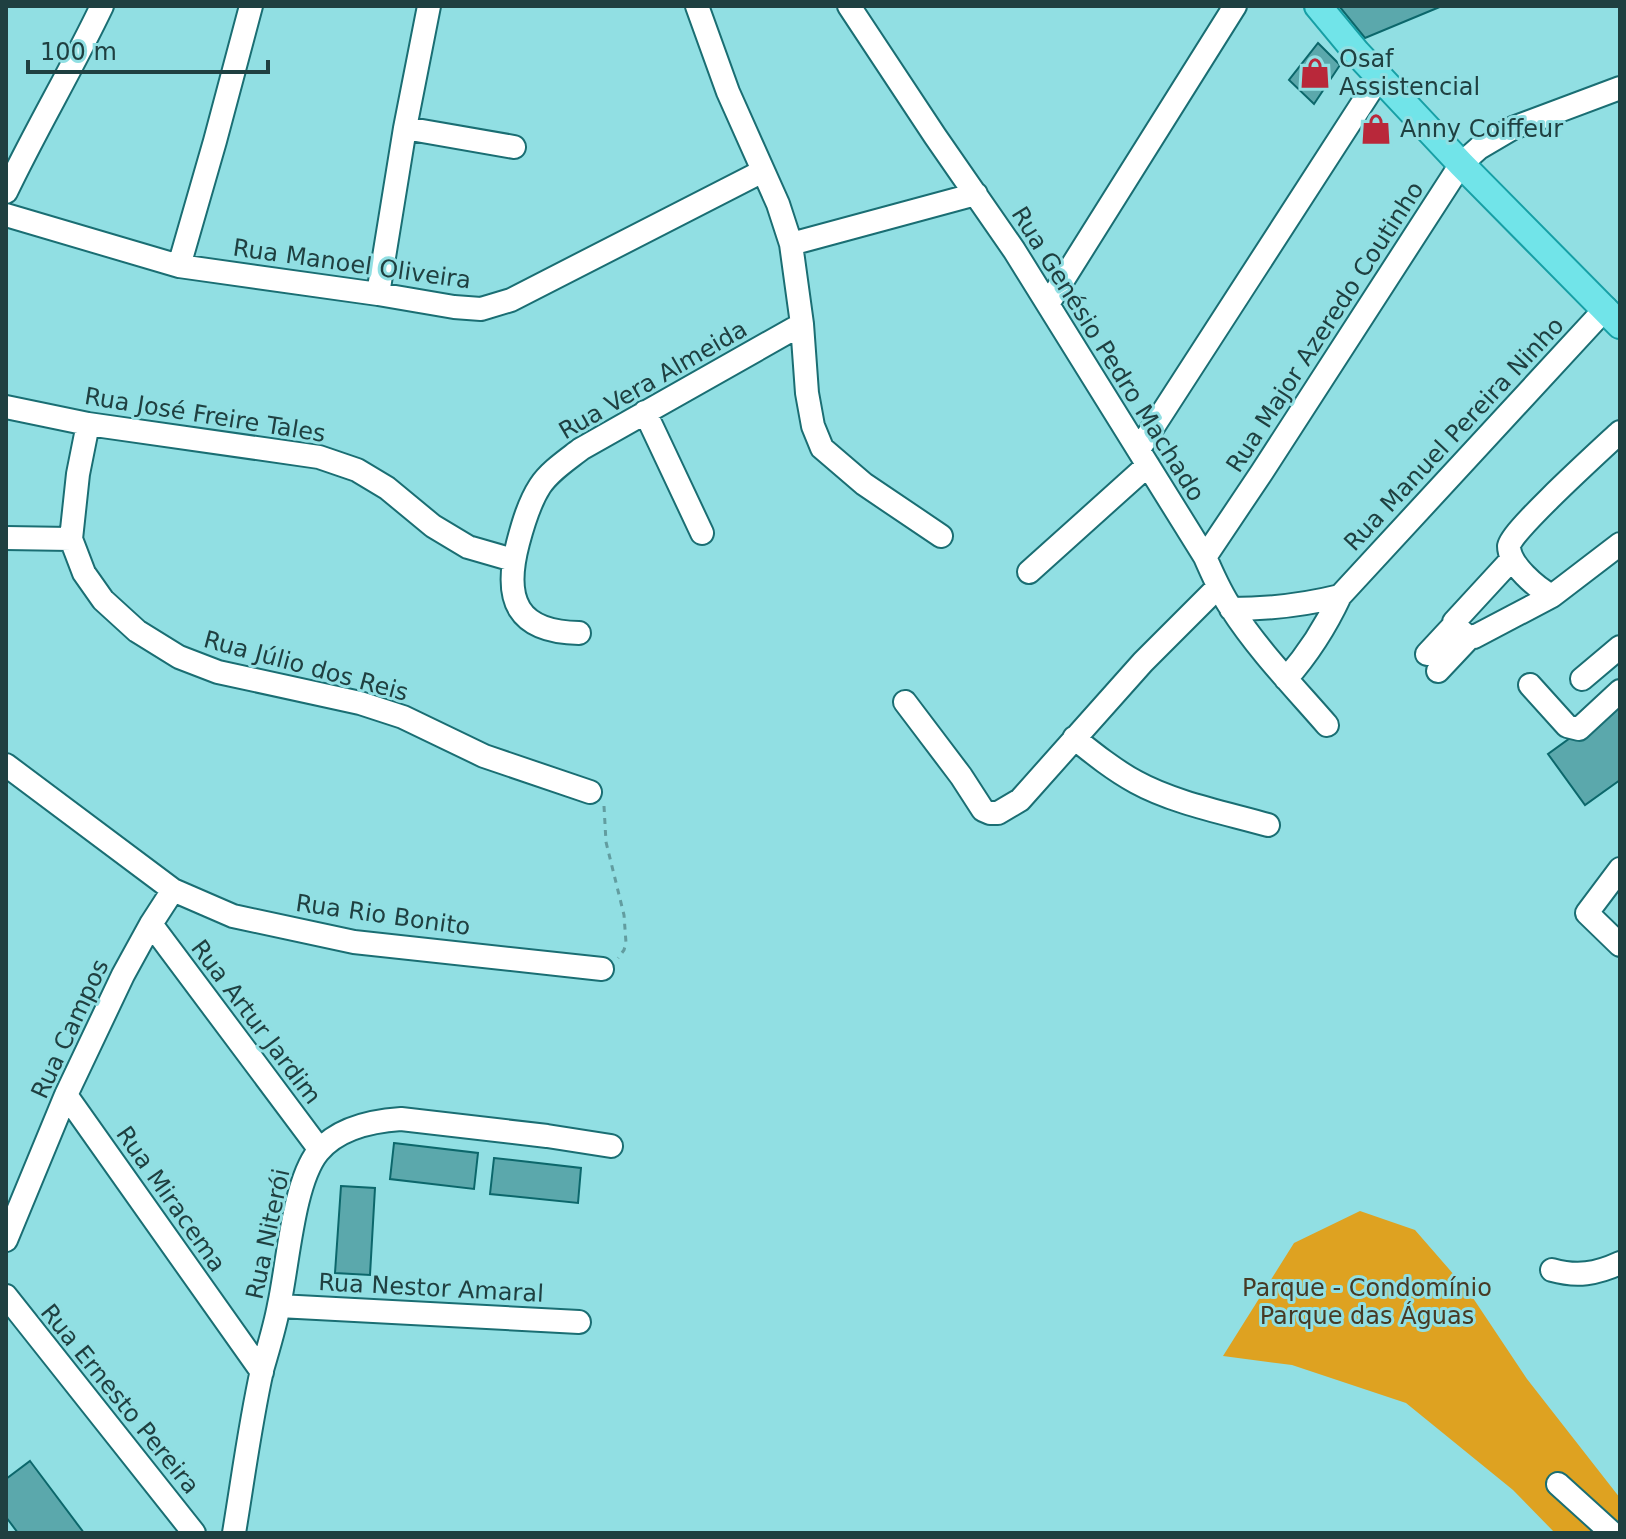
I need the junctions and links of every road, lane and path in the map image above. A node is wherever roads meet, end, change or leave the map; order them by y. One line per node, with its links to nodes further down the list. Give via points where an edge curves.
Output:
1 (102, 6): 14 (street)
2 (251, 6): 18 (street)
3 (429, 6): 10 (street)
4 (697, 6): 13 (street)
5 (849, 6): 15 (street, Rua Genésio Pedro Machado)
6 (1235, 6): 20 (street)
7 (1318, 6): 8 (main road)
8 (1380, 76): 12 (main road); 27 (street)
9 (1620, 88): 12 (street, via 1513,128)
10 (405, 128): 11 (street); 19 (street)
11 (514, 147)
12 (1461, 164): 21 (main road); 33 (street, Rua Major Azeredo Coutinho)
13 (763, 171): 17 (street); 19 (street, Rua Manoel Oliveira, via 511,300 481,309)
14 (6, 192)
15 (976, 194): 17 (street); 20 (street, Rua Genésio Pedro Machado)
16 (6, 215): 18 (street, Rua Manoel Oliveira)
17 (791, 244): 22 (street)
18 (179, 266): 19 (street, Rua Manoel Oliveira)
19 (378, 294)
20 (1048, 304): 27 (street, Rua Genésio Pedro Machado)
21 (1613, 316): 38 (street, Rua Manuel Pereira Ninho)
22 (802, 324): 24 (street, Rua Vera Almeida); 29 (street, via 807,393 822,448)
23 (6, 407): 25 (street, Rua José Freire Tales)
24 (645, 412): 28 (street); 35 (street, Rua Vera Almeida, via 581,449 540,485)
25 (88, 424): 31 (street, Rua Júlio dos Reis); 35 (street, Rua José Freire Tales, via 319,457 387,488 468,547)
26 (1620, 432): 34 (street, via 1511,540)
27 (1144, 457): 33 (street, Rua Genésio Pedro Machado); 36 (street)
28 (702, 533)
29 (941, 536)
30 (6, 538): 31 (street)
31 (71, 539): 53 (street, Rua Júlio dos Reis, via 84,573 103,600 137,631 179,657 218,672 403,717 484,756)
32 (1620, 544): 39 (street)
33 (1205, 557): 37 (street, Rua Genésio Pedro Machado)
34 (1512, 559): 39 (street); 41 (street, via 1454,622)
35 (513, 560): 42 (street, Rua Vera Almeida, via 514,599 522,614 540,628)
36 (1029, 572)
37 (1218, 587): 40 (street, Rua Genésio Pedro Machado); 51 (street)
38 (1340, 596): 40 (street); 45 (street, Rua Manuel Pereira Ninho, via 1327,624)
39 (1552, 596): 41 (street)
40 (1231, 609): 45 (street, Rua Genésio Pedro Machado)
41 (1462, 631): 44 (street)
42 (579, 633)
43 (1620, 647): 46 (street)
44 (1433, 662)
45 (1286, 679): 50 (street, Rua Genésio Pedro Machado)
46 (1582, 679)
47 (1530, 685): 48 (street, via 1567,726 1579,729)
48 (1620, 691)
49 (905, 702): 51 (street, via 990,813 1020,800)
50 (1327, 725)
51 (1074, 738): 54 (street, via 1138,783)
52 (6, 765): 56 (street, Rua Rio Bonito)
53 (590, 792): 59 (path, via 601,795 626,943 616,960)
54 (1268, 825)
55 (1620, 869): 58 (street, via 1587,913)
56 (173, 890): 57 (street, Rua Campos); 59 (street, Rua Rio Bonito, via 233,916 354,942)
57 (151, 924): 60 (street, Rua Campos); 62 (street, Rua Artur Jardim)
58 (1620, 945)
59 (602, 969)
60 (66, 1095): 63 (street, Rua Campos); 69 (street, Rua Miracema)
61 (611, 1146): 62 (street, Rua Niterói, via 401,1119 354,1128)
62 (320, 1150): 67 (street, Rua Niterói, via 308,1167 299,1199)
63 (6, 1240)
64 (1620, 1263): 65 (street, via 1581,1275)
65 (1552, 1270)
66 (6, 1296): 71 (street, Rua Ernesto Pereira)
67 (279, 1306): 68 (street, Rua Nestor Amaral); 69 (street, Rua Niterói)
68 (579, 1322)
69 (262, 1372): 72 (street, Rua Niterói)
70 (1558, 1484): 73 (street)
71 (194, 1533)
72 (234, 1533)
73 (1612, 1533)

